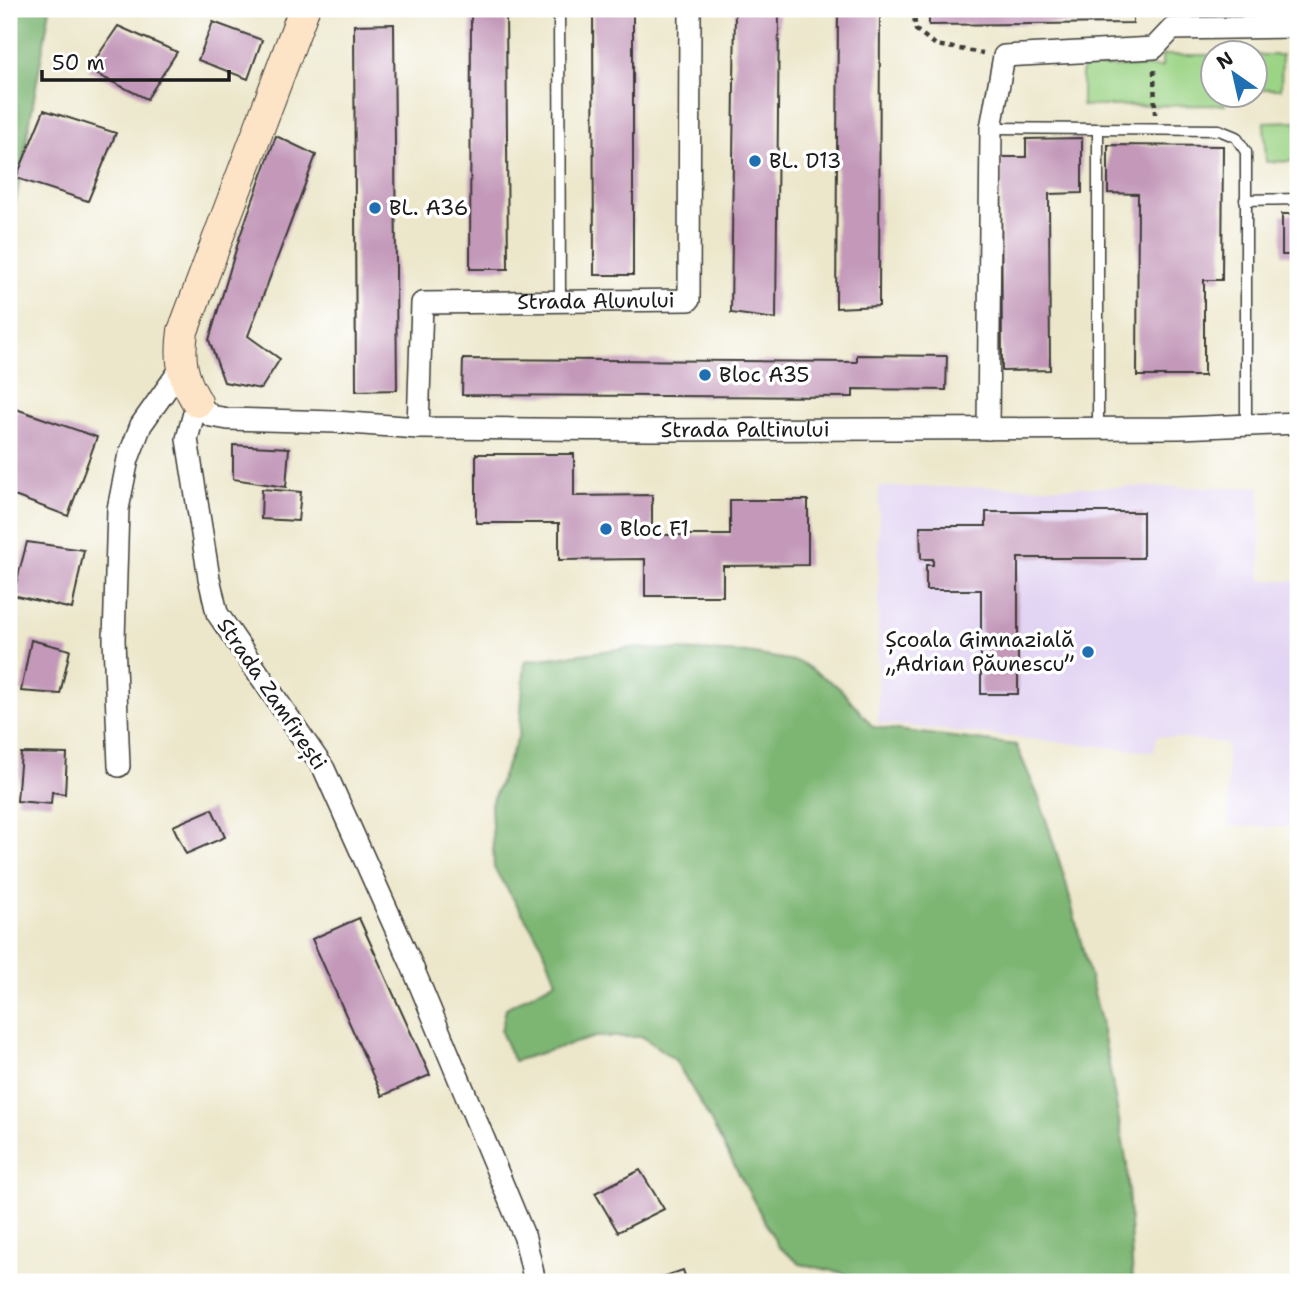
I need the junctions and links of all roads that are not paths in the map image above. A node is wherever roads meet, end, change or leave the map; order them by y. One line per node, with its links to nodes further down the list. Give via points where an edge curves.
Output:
1 (304, 9): 10 (street, via 183,331)
2 (559, 9): 9 (lane)
3 (690, 9): 9 (street, Strada Alunului, via 689,299)
4 (1298, 27): 5 (street, via 1172,29 1154,48 1004,56)
5 (991, 128): 6 (lane); 16 (street)
6 (1098, 129): 8 (lane, via 1219,130 1236,138 1246,152); 15 (lane)
7 (1298, 199): 8 (lane)
8 (1245, 200): 13 (lane)
9 (560, 302): 14 (street, Strada Alunului, via 422,303)
10 (182, 366): 11 (street); 17 (street, via 141,425 128,459 118,509 114,640)
11 (197, 402): 14 (street, Strada Paltinului, via 211,415 228,419); 18 (street, Strada Zamfirești, via 187,439 217,613 324,769 525,1238)
12 (1298, 423): 13 (street, Strada Paltinului)
13 (1246, 425): 15 (street, Strada Paltinului)
14 (418, 428): 16 (street, Strada Paltinului)
15 (1098, 428): 16 (street, Strada Paltinului)
16 (988, 429)
17 (119, 766)
18 (535, 1282)

